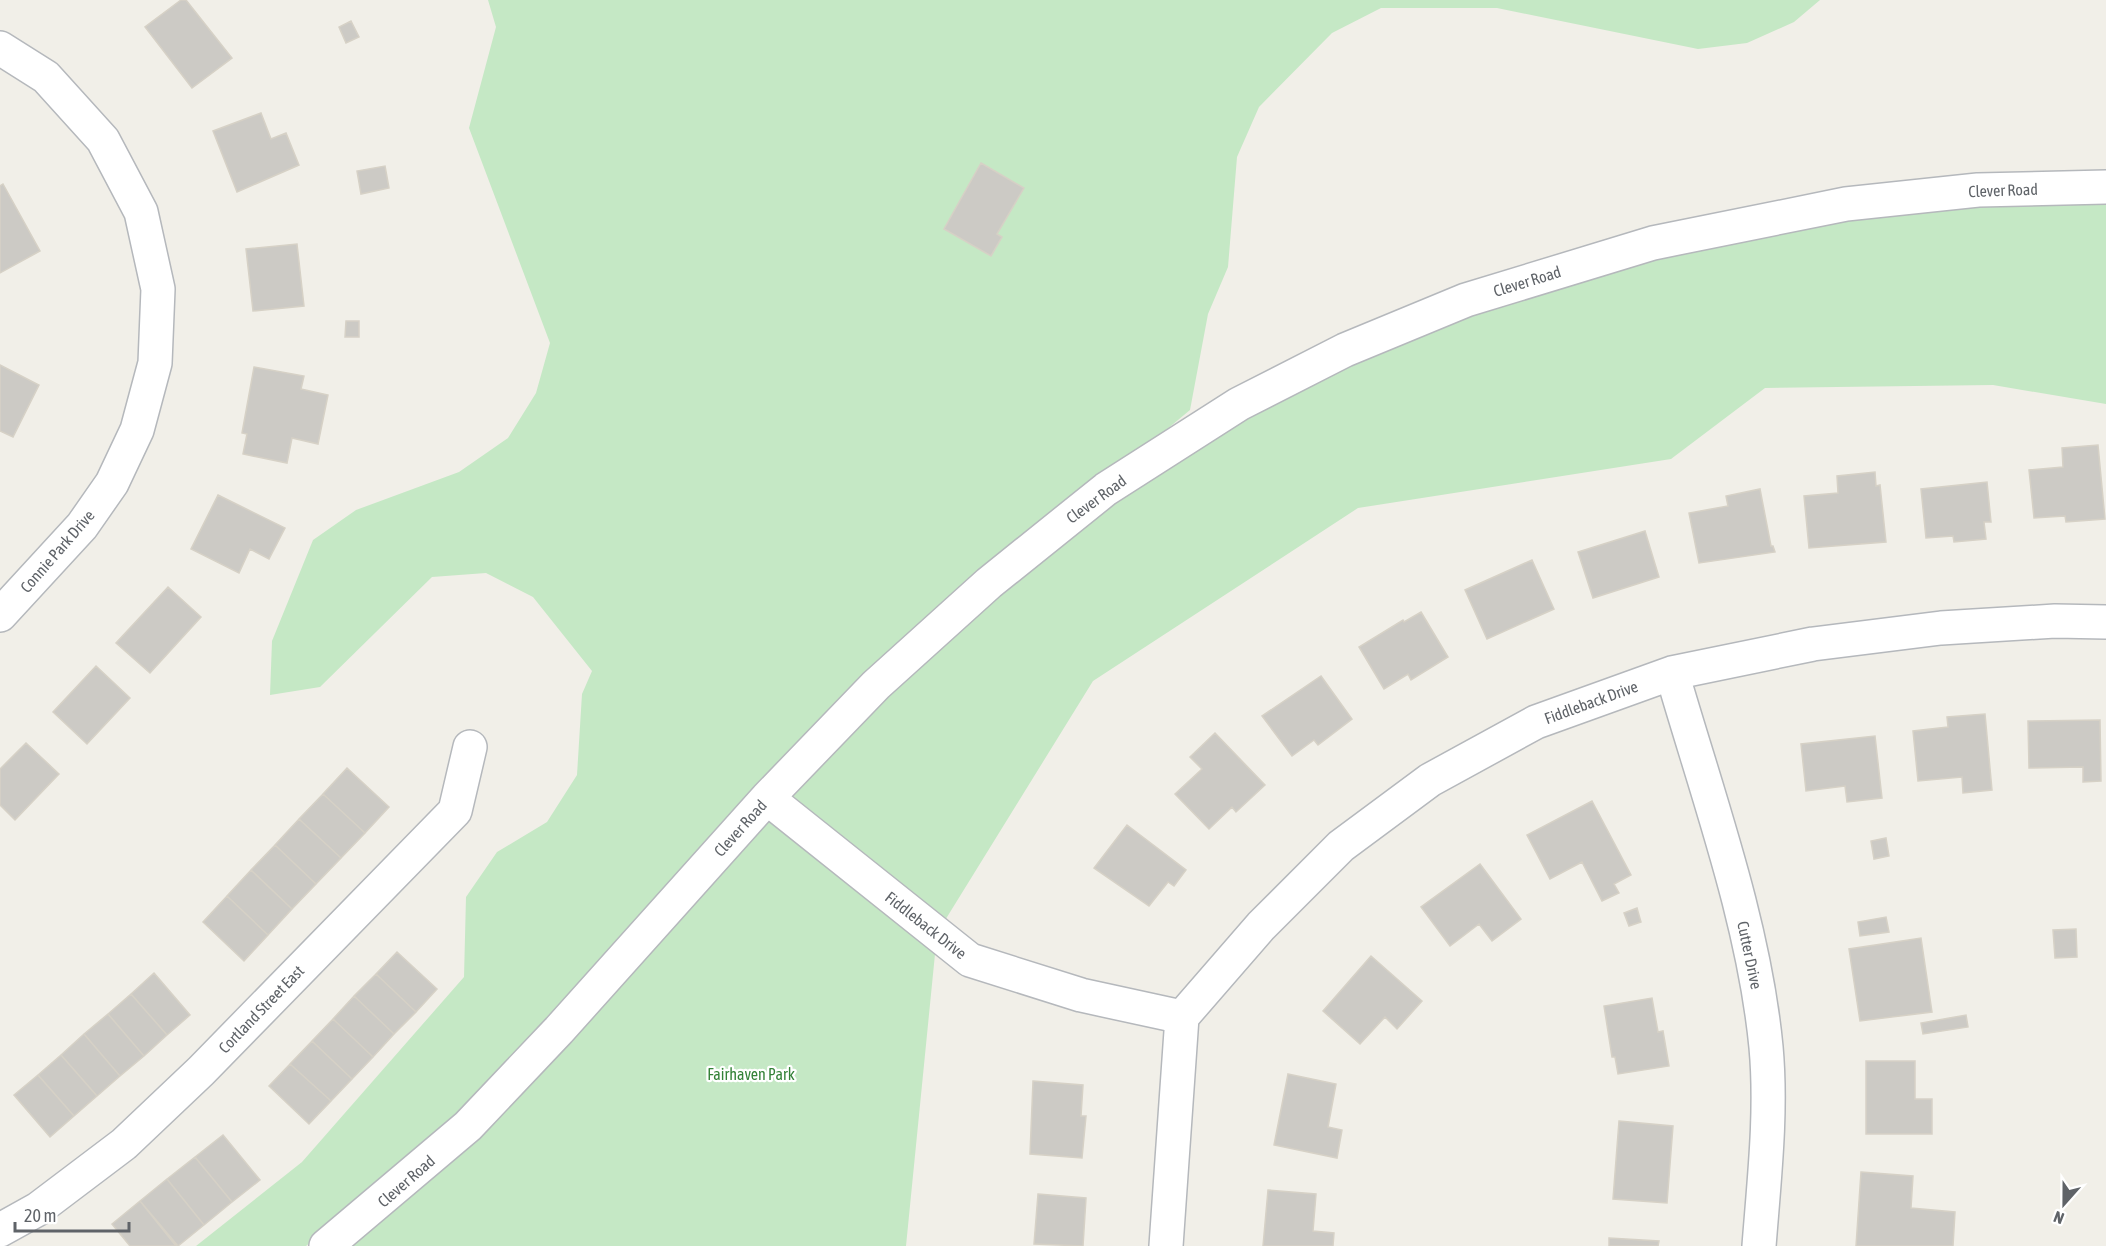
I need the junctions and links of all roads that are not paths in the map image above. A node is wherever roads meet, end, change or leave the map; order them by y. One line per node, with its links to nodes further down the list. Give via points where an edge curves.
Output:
1 (0, 48): 3 (street, Connie Park Drive, via 46,77 103,140 141,212 158,289 155,363 137,430 112,483 82,526)
2 (2106, 187): 7 (street, Clever Road, via 1978,190 1846,204 1653,243 1466,300 1345,350 1239,404 1106,489 989,583 876,685)
3 (0, 615)
4 (2106, 622): 5 (street, Fiddleback Drive, via 2055,621 1929,630 1813,644)
5 (1672, 674): 8 (street, Fiddleback Drive, via 1536,722 1430,780 1341,846 1261,926); 12 (street, Cutter Drive, via 1754,963 1766,1048 1767,1144)
6 (470, 747): 9 (street, Cortland Street East, via 455,811 439,828 124,1144 39,1209)
7 (767, 798): 8 (street, Fiddleback Drive, via 970,960 1081,995); 10 (street, Clever Road, via 468,1126)
8 (1182, 1017): 11 (street)
9 (0, 1230)
10 (326, 1246)
11 (1166, 1246)
12 (1759, 1246)

